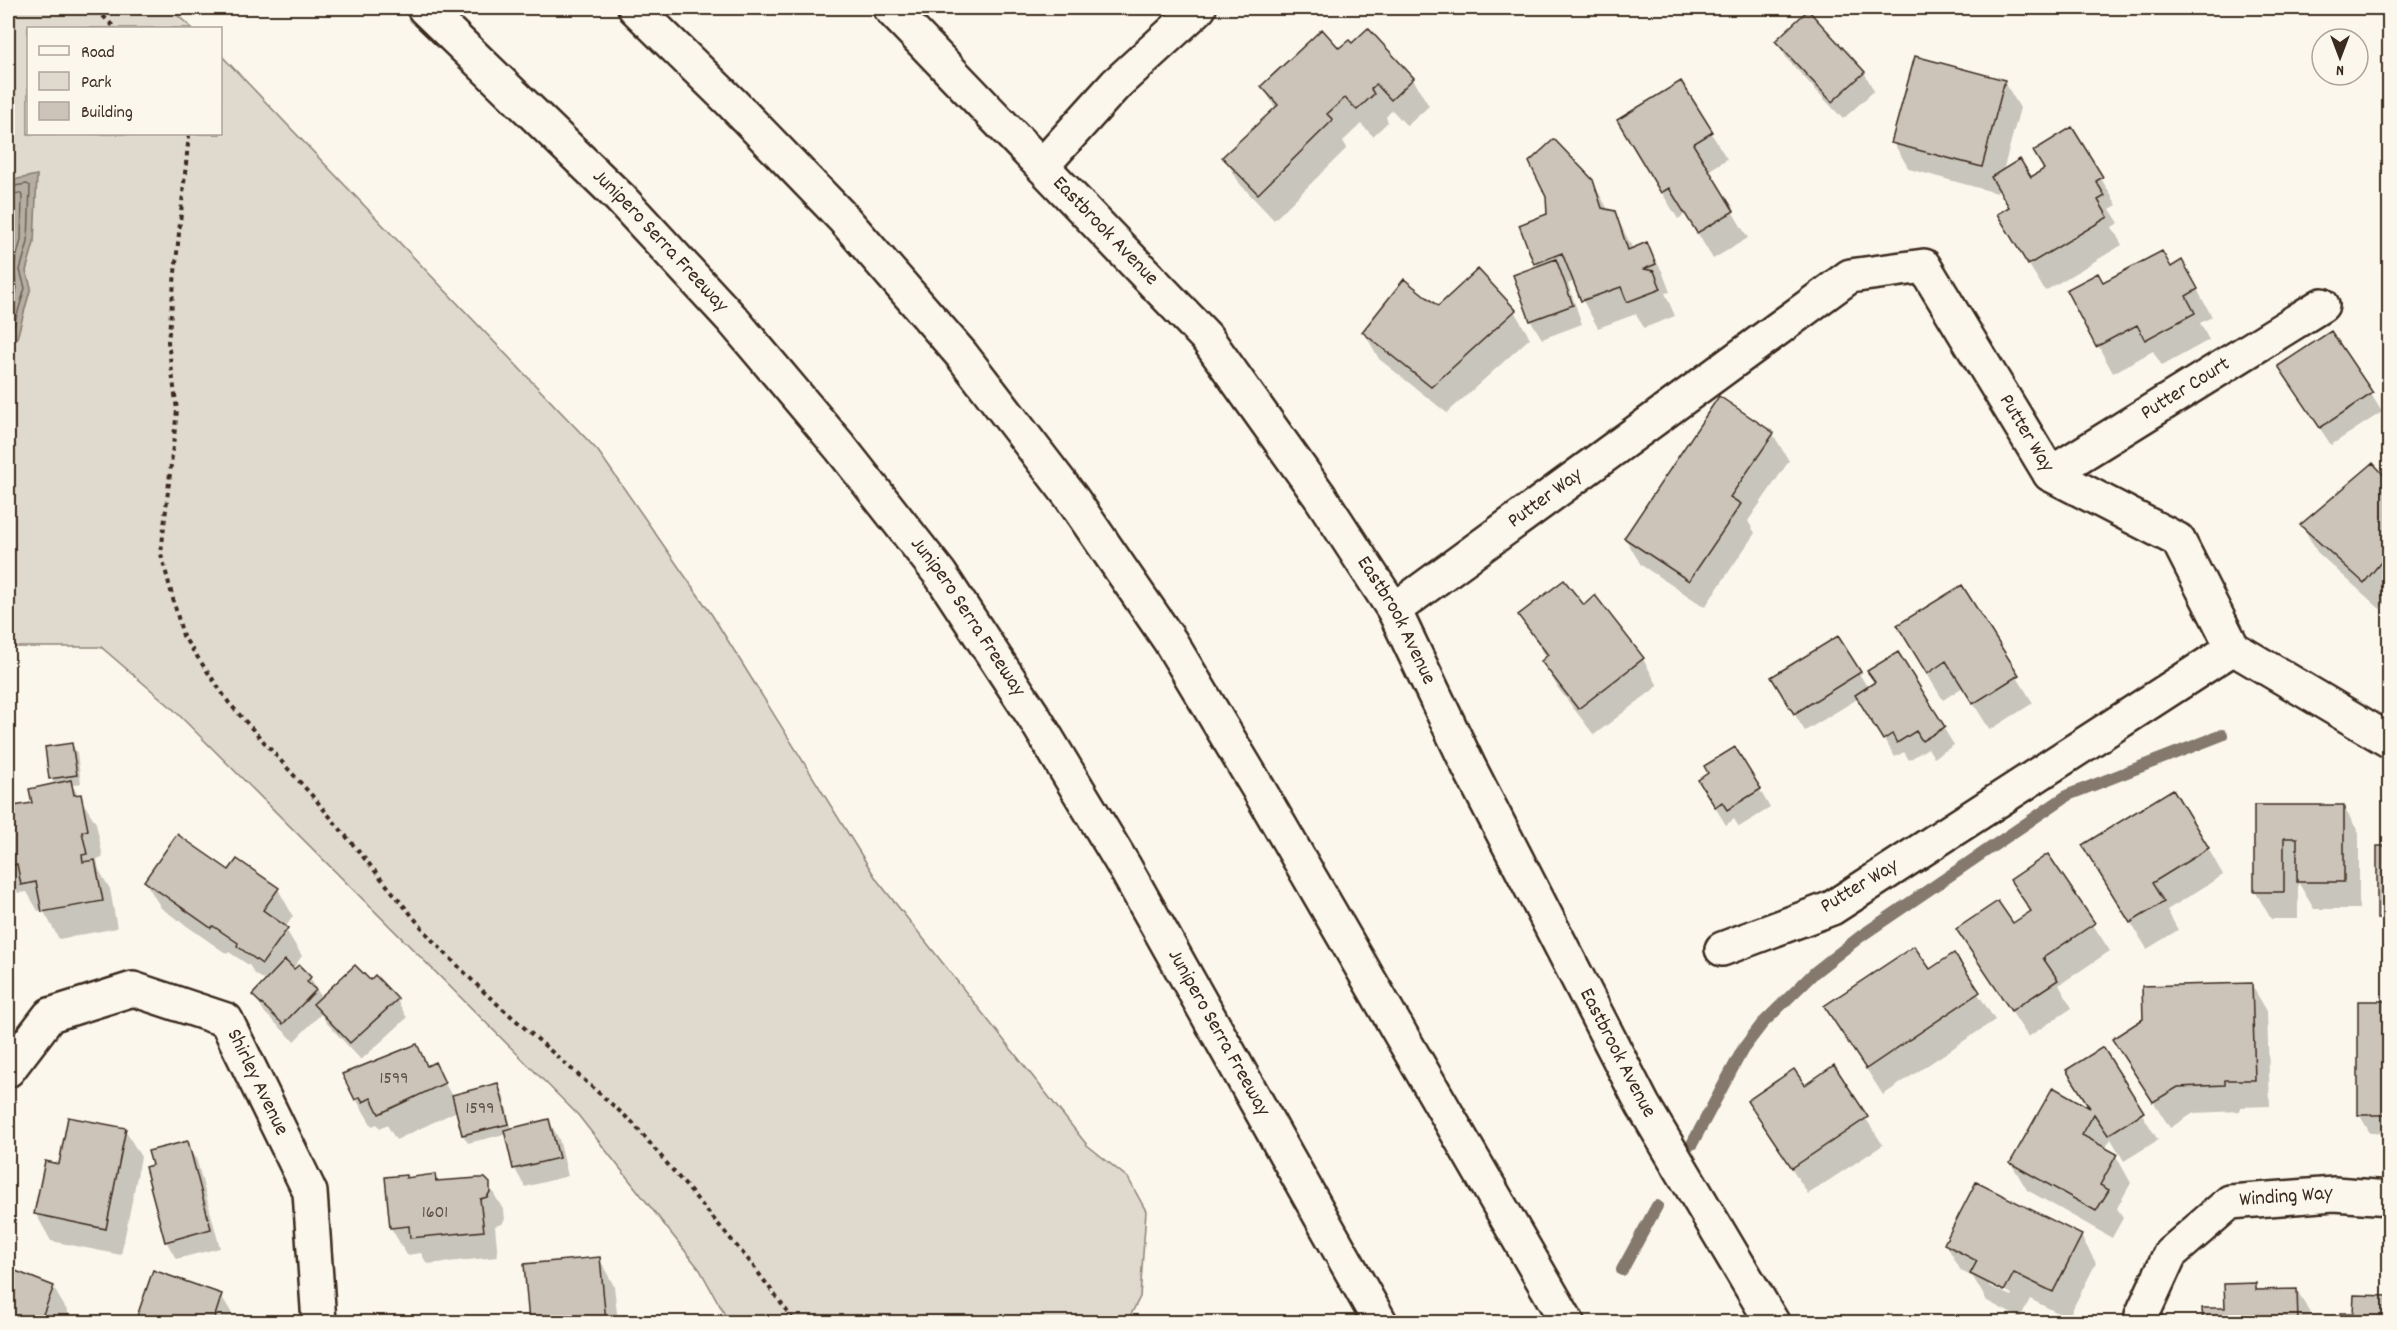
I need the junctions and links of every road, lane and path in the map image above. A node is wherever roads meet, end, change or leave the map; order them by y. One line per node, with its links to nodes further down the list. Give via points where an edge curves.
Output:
1 (424, 8): 19 (main road, Junipero Serra Freeway, via 620,198 732,319 940,574 1034,717 1124,866)
2 (635, 8): 20 (main road, via 843,218 961,354 1071,497 1181,661 1258,788)
3 (890, 8): 8 (main road, Eastbrook Avenue)
4 (1199, 8): 8 (main road, via 1116,84)
5 (103, 16): 6 (path)
6 (114, 27)
7 (189, 135): 18 (path, via 168,342 177,410 161,554 183,636 230,703 433,941 487,995 632,1122 751,1263)
8 (1042, 166): 11 (main road, Eastbrook Avenue, via 1206,337 1322,498)
9 (2322, 305): 10 (main road, Putter Court)
10 (2050, 474): 11 (main road, Putter Way, via 1924,266 1850,276); 12 (main road, Putter Way, via 2178,540)
11 (1394, 610): 21 (main road, Eastbrook Avenue, via 1474,777 1642,1105)
12 (2234, 648): 13 (main road); 14 (main road, Putter Way, via 1832,908)
13 (2390, 741)
14 (1722, 949)
15 (8, 1070): 17 (main road, Shirley Avenue, via 50,1016 133,989 226,1020 310,1192)
16 (2390, 1198): 22 (main road, Winding Way, via 2334,1194 2230,1202 2170,1254 2142,1315)
17 (319, 1323)
18 (795, 1323)
19 (1380, 1323)
20 (1567, 1323)
21 (1772, 1323)
22 (2144, 1323)

